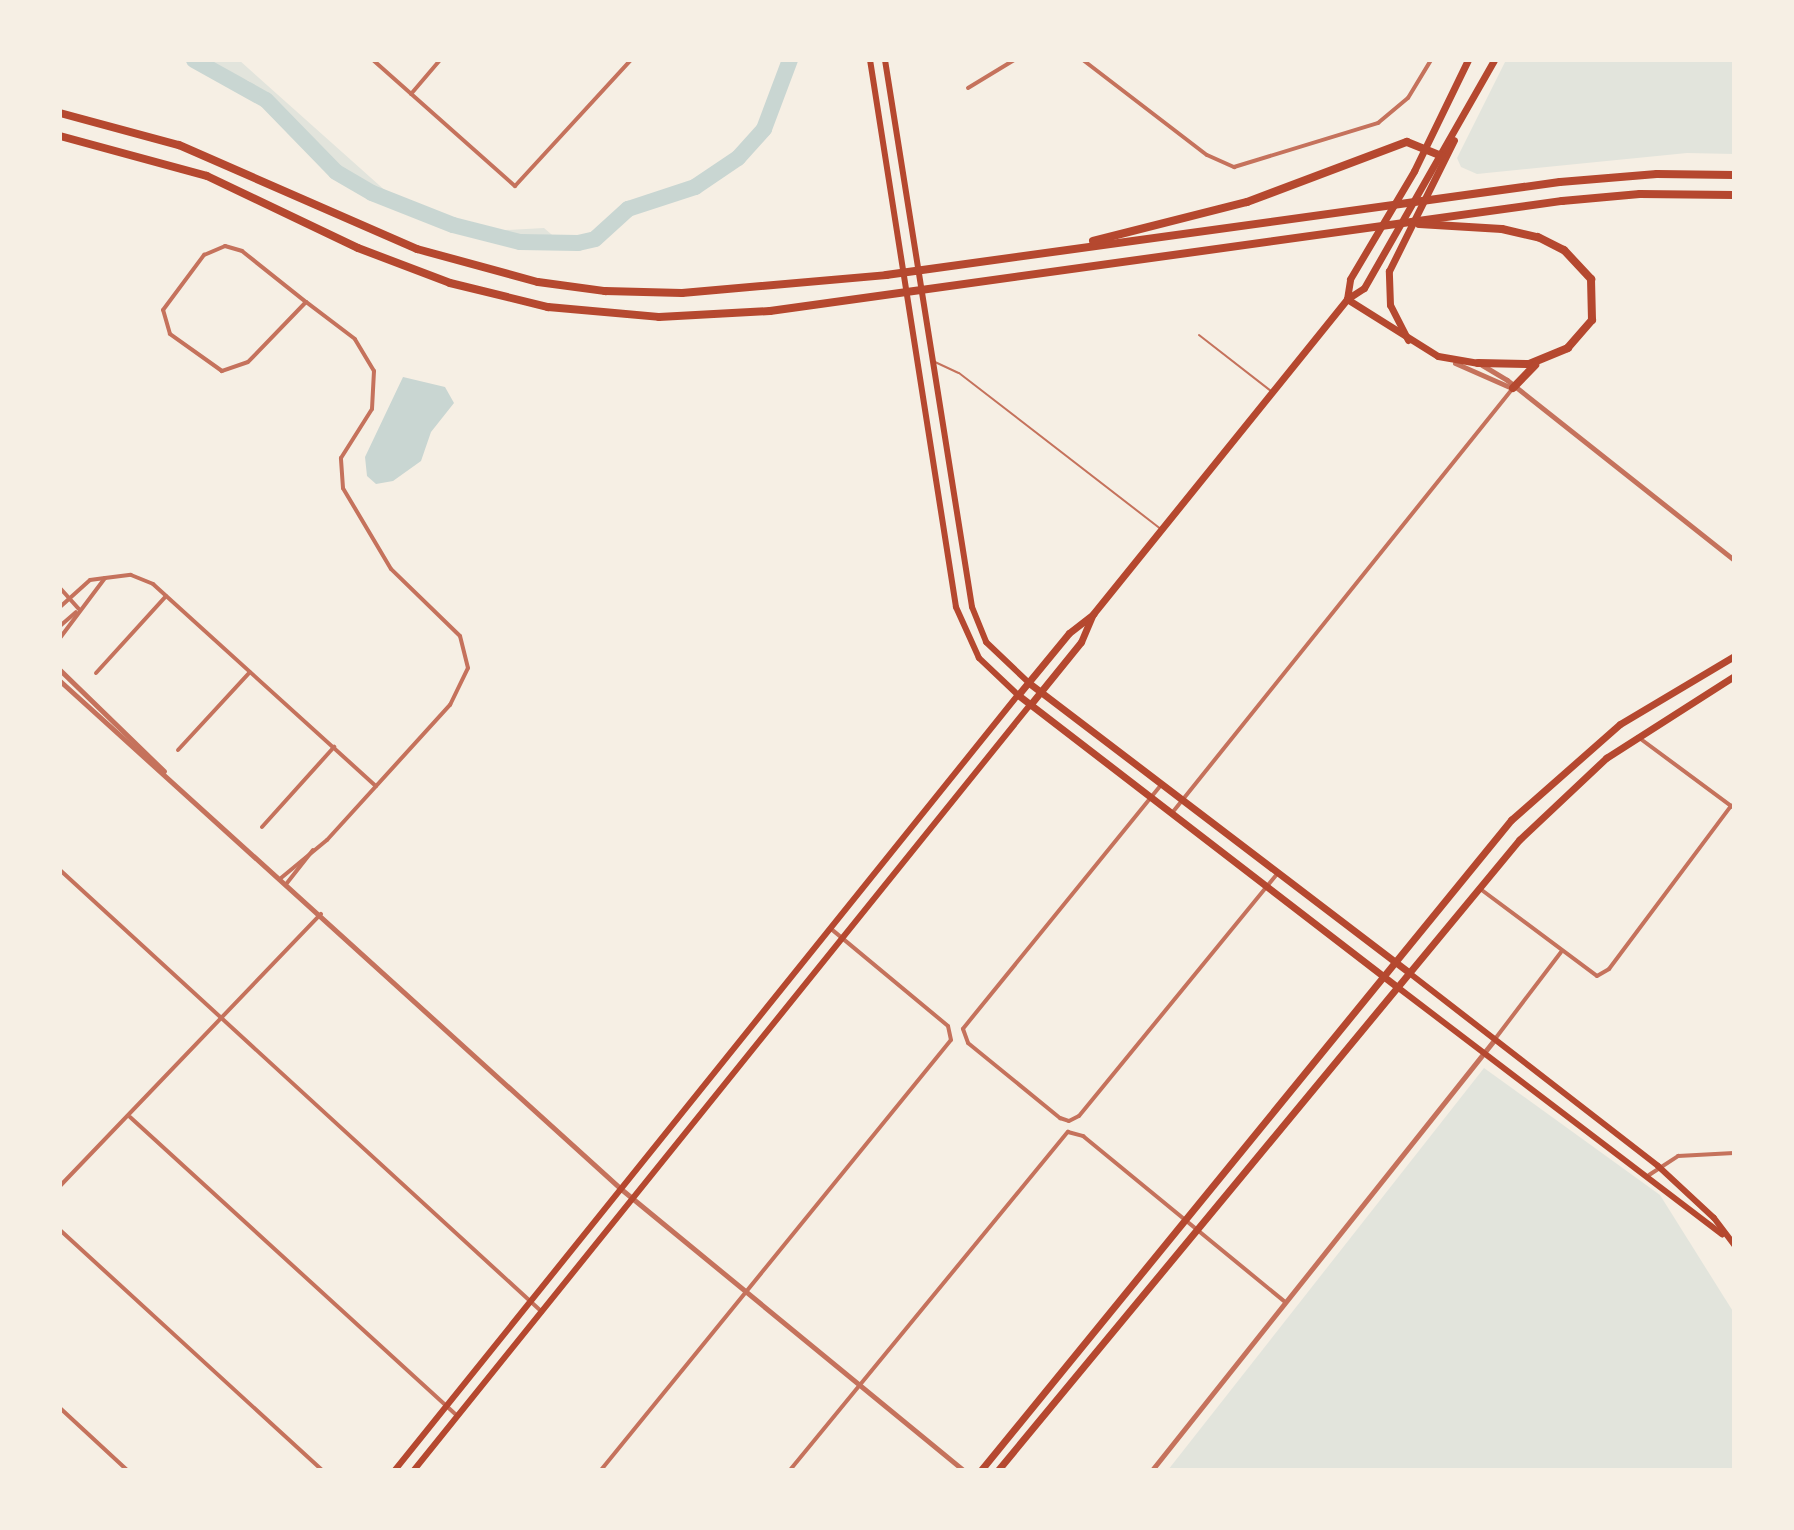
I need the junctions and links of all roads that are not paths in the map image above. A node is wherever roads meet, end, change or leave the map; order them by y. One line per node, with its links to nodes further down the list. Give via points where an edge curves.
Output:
1 (373, 60): 12 (street)
2 (440, 60): 12 (street)
3 (631, 60): 12 (street, via 514,186)
4 (870, 60): 51 (main road, via 959,618 979,658)
5 (885, 60): 26 (main road)
6 (1018, 60): 11 (street)
7 (1083, 60): 8 (street, via 1207,155 1234,167 1378,123 1408,98)
8 (1431, 60)
9 (1468, 60): 16 (main road)
10 (1494, 60): 14 (main road)
11 (968, 88)
12 (411, 94)
13 (60, 113): 21 (highway, via 179,145 417,249 538,282 605,291 682,293 886,275)
14 (1459, 125): 17 (main road); 25 (main road, via 1445,167 1395,256 1388,296)
15 (60, 136): 20 (highway, via 207,176 358,248 450,283 548,307 617,315 770,311)
16 (1425, 148): 17 (highway); 21 (highway, via 1407,142 1247,202); 22 (main road, via 1350,279)
17 (1441, 156): 22 (main road, via 1364,288)
18 (1734, 175): 21 (highway, via 1657,174 1560,182)
19 (1734, 195): 20 (highway, via 1623,195)
20 (1410, 222): 27 (highway, via 1519,232 1552,243 1577,260 1594,290 1592,320 1568,348)
21 (1070, 248)
22 (1347, 299): 25 (main road); 31 (main road)
23 (306, 302): 23 (street, via 236,248 213,249 165,302 164,325 216,369 235,369); 58 (street, via 359,344 375,377 372,409 341,458 343,488 387,563 454,629 467,655 467,679 455,699)
24 (1199, 335): 31 (lane)
25 (1408, 340): 28 (main road)
26 (933, 362): 32 (lane, via 959,373); 49 (main road, via 976,622 997,656)
27 (1539, 362): 29 (highway); 30 (highway)
28 (1455, 363): 29 (main road); 30 (street)
29 (1478, 363): 30 (street)
30 (1513, 388): 33 (street); 60 (street)
31 (1272, 392): 32 (main road)
32 (1162, 530): 40 (main road)
33 (1734, 560)
34 (105, 578): 36 (street, via 142,577); 37 (street, via 97,576); 39 (street)
35 (60, 588): 37 (street)
36 (166, 596): 45 (street); 46 (street)
37 (69, 598): 38 (street); 39 (street)
38 (60, 607)
39 (78, 610): 41 (street); 42 (street)
40 (1093, 614): 49 (main road, via 1069,633); 50 (main road, via 1081,642)
41 (60, 626)
42 (60, 638)
43 (1734, 656): 75 (main road, via 1639,711 1555,776 1489,844)
44 (60, 670): 56 (street)
45 (250, 672): 54 (street); 55 (street)
46 (96, 673)
47 (1734, 676): 53 (main road)
48 (60, 681): 56 (street)
49 (1029, 683): 50 (main road); 51 (main road)
50 (1041, 691): 52 (main road); 57 (main road)
51 (1018, 695): 52 (main road); 72 (main road)
52 (1030, 705): 59 (main road); 73 (main road)
53 (1636, 736): 61 (street); 70 (main road, via 1545,813)
54 (334, 747): 58 (street); 63 (street)
55 (178, 750)
56 (164, 771): 67 (street)
57 (1162, 784): 59 (street); 60 (main road)
58 (376, 786): 64 (street)
59 (1151, 797): 62 (main road); 69 (street, via 963,1032 968,1043 1069,1121 1079,1116)
60 (1182, 799): 62 (street); 66 (main road)
61 (1733, 807): 74 (street, via 1609,969 1594,975)
62 (1172, 813): 69 (main road)
63 (262, 827)
64 (313, 850): 67 (street); 68 (street)
65 (60, 870): 79 (street)
66 (1280, 872): 69 (street); 75 (main road)
67 (281, 878): 68 (street)
68 (287, 883): 71 (street)
69 (1268, 886): 77 (main road)
70 (1478, 888): 74 (street); 76 (main road)
71 (321, 914): 79 (street); 87 (street)
72 (831, 929): 73 (street); 87 (main road)
73 (842, 939): 88 (main road); 94 (street, via 952,1031 949,1043)
74 (1561, 952): 80 (street)
75 (1396, 962): 76 (main road); 77 (main road)
76 (1408, 972): 78 (main road); 80 (main road)
77 (1384, 977): 78 (main road); 89 (main road)
78 (1396, 986): 81 (main road); 90 (main road)
79 (221, 1019): 82 (street); 95 (street)
80 (1495, 1039): 81 (street); 84 (main road)
81 (1483, 1054): 85 (main road); 96 (street)
82 (130, 1117): 86 (street); 99 (street)
83 (1734, 1153): 84 (street, via 1678,1156)
84 (1658, 1166): 85 (street); 92 (main road, via 1714,1218)
85 (1649, 1175): 92 (main road)
86 (60, 1186)
87 (621, 1189): 88 (street); 95 (main road)
88 (633, 1199): 94 (street); 97 (main road)
89 (1185, 1220): 90 (street); 98 (street, via 1071,1131); 109 (main road)
90 (1196, 1229): 96 (street); 110 (main road)
91 (60, 1230): 103 (street)
92 (1725, 1236): 93 (main road)
93 (1734, 1245)
94 (746, 1293): 98 (street); 106 (street)
95 (530, 1302): 97 (street); 99 (main road)
96 (1285, 1302): 111 (street)
97 (542, 1312): 101 (main road)
98 (859, 1386): 107 (street); 108 (street)
99 (446, 1406): 101 (street); 104 (main road)
100 (60, 1408): 102 (street)
101 (457, 1416): 105 (main road)
102 (127, 1470)
103 (322, 1470)
104 (395, 1470)
105 (414, 1470)
106 (601, 1470)
107 (790, 1470)
108 (963, 1470)
109 (981, 1470)
110 (998, 1470)
111 (1152, 1470)

